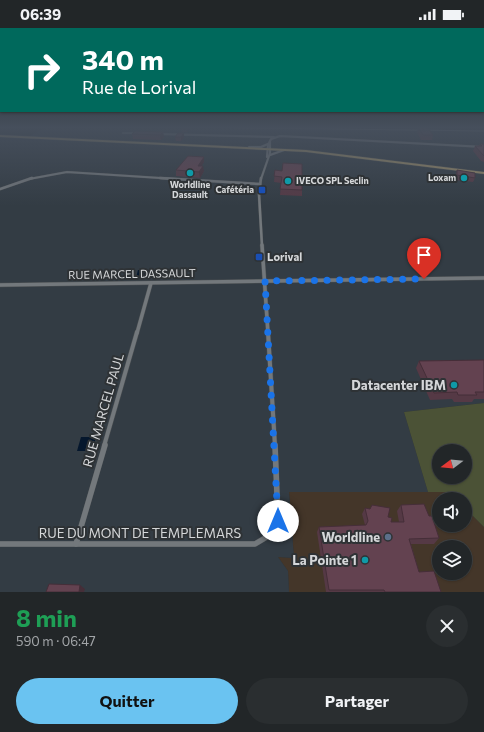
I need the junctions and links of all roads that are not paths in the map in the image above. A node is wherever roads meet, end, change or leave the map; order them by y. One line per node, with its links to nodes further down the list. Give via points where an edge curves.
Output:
1 (332, 153): 3 (main road)
2 (269, 154): 4 (street)
3 (484, 173)
4 (260, 184): 5 (street, via 67,172 31,178); 7 (street)
5 (0, 189)
6 (484, 278): 7 (street, RUE MARCEL DASSAULT)
7 (265, 281): 8 (street, RUE MARCEL DASSAULT); 11 (street, RUE DU MONT DE TEMPLEMARS, via 279,514 274,530 263,541 249,544)
8 (151, 283): 9 (street, RUE MARCEL DASSAULT); 11 (street, RUE MARCEL PAUL)
9 (0, 285)
10 (0, 544): 11 (street, RUE DU MONT DE TEMPLEMARS)
11 (76, 544)

